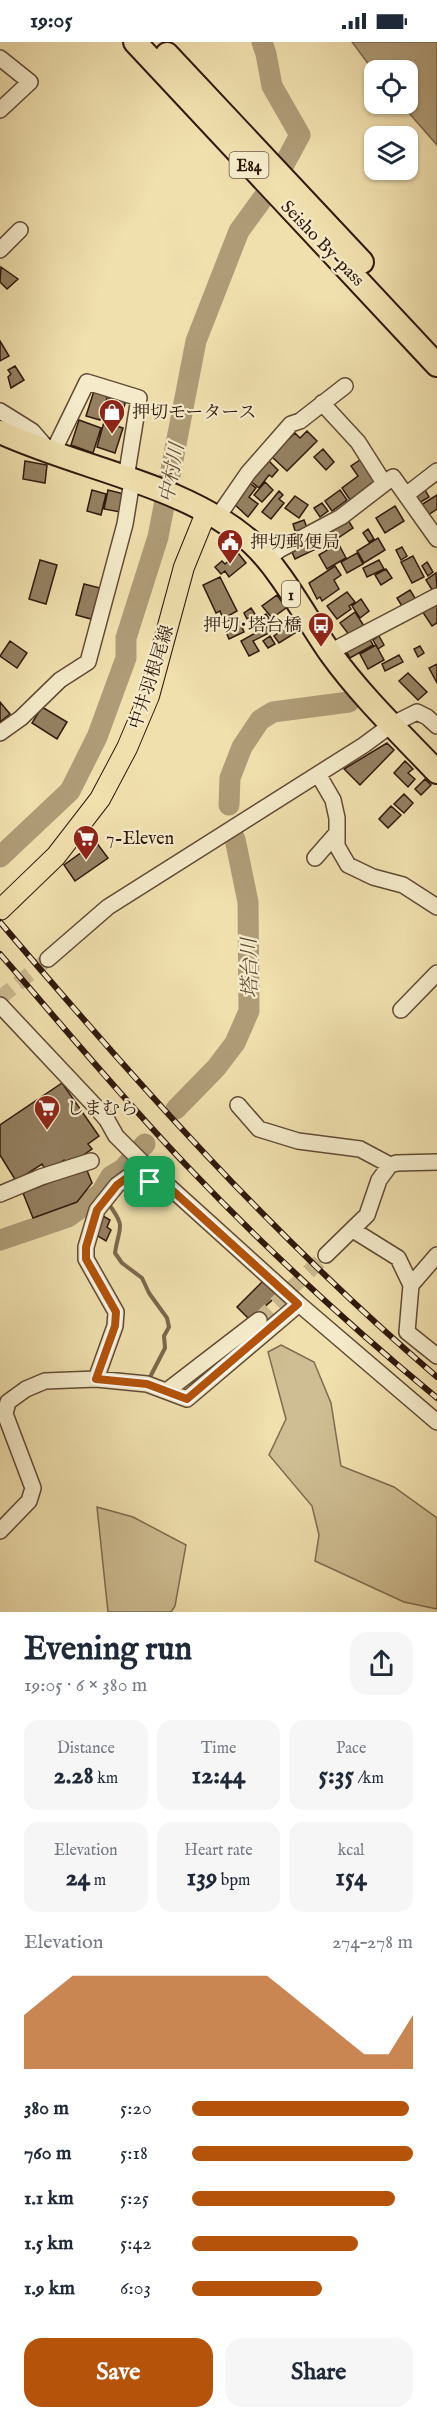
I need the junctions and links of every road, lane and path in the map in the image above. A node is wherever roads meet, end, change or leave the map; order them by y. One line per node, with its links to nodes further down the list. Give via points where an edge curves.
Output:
1 (135, 42): 7 (highway, Seisho By-pass / E84)
2 (156, 42): 7 (highway, Seisho By-pass / E84)
3 (0, 58): 4 (street, via 30,82)
4 (0, 110)
5 (20, 230): 6 (street)
6 (0, 250)
7 (369, 281): 8 (highway, Seisho By-pass / E84); 9 (highway, Seisho By-pass / E84)
8 (437, 342)
9 (437, 365)
10 (345, 386): 11 (street)
11 (322, 403): 17 (street, via 358,442); 19 (street, via 291,424 248,473)
12 (0, 411): 14 (street, via 32,431)
13 (0, 432): 14 (highway, 1)
14 (52, 454): 16 (highway, 1); 16 (street, via 87,382 139,398)
15 (437, 471): 18 (street)
16 (129, 479): 19 (highway, 1); 26 (street, via 125,524 88,662 60,680)
17 (384, 483): 18 (street, via 393,477); 21 (street, via 341,517)
18 (406, 495): 20 (street)
19 (205, 512): 21 (highway, 1, via 252,544); 32 (main road, 中井羽根尾線, via 184,567 149,696 127,748 100,799 56,856)
20 (437, 539)
21 (266, 560): 23 (highway, 1)
22 (437, 596): 23 (street)
23 (330, 652): 24 (highway, 1, via 366,699)
24 (400, 720): 25 (street, via 417,712); 27 (highway, 1); 28 (street)
25 (437, 726)
26 (0, 733)
27 (437, 772)
28 (318, 774): 29 (street, via 333,800); 33 (street, via 108,907)
29 (336, 834): 30 (street); 31 (street, via 337,846 348,865 402,885)
30 (315, 858)
31 (437, 907)
32 (0, 910)
33 (48, 959)
34 (437, 973): 36 (street)
35 (0, 1005): 41 (street)
36 (401, 1010)
37 (238, 1105): 40 (street, via 259,1129 298,1141 360,1149)
38 (91, 1161): 42 (street)
39 (437, 1162): 40 (street)
40 (390, 1165): 43 (street, via 379,1180 367,1215)
41 (162, 1181): 48 (street); 51 (street, via 150,1182 135,1172 117,1185 97,1210 86,1259 116,1312 115,1326)
42 (2, 1188)
43 (353, 1230): 44 (street); 47 (street, via 398,1258)
44 (326, 1255)
45 (437, 1256): 46 (street)
46 (432, 1273): 47 (street)
47 (411, 1285): 50 (street, via 407,1332)
48 (298, 1304): 52 (street, via 187,1399); 53 (street)
49 (259, 1320): 52 (street)
50 (437, 1356)
51 (96, 1379): 52 (street); 54 (street, via 45,1381 8,1402 5,1414 33,1488 30,1501)
52 (168, 1390)
53 (437, 1422)
54 (0, 1531)

